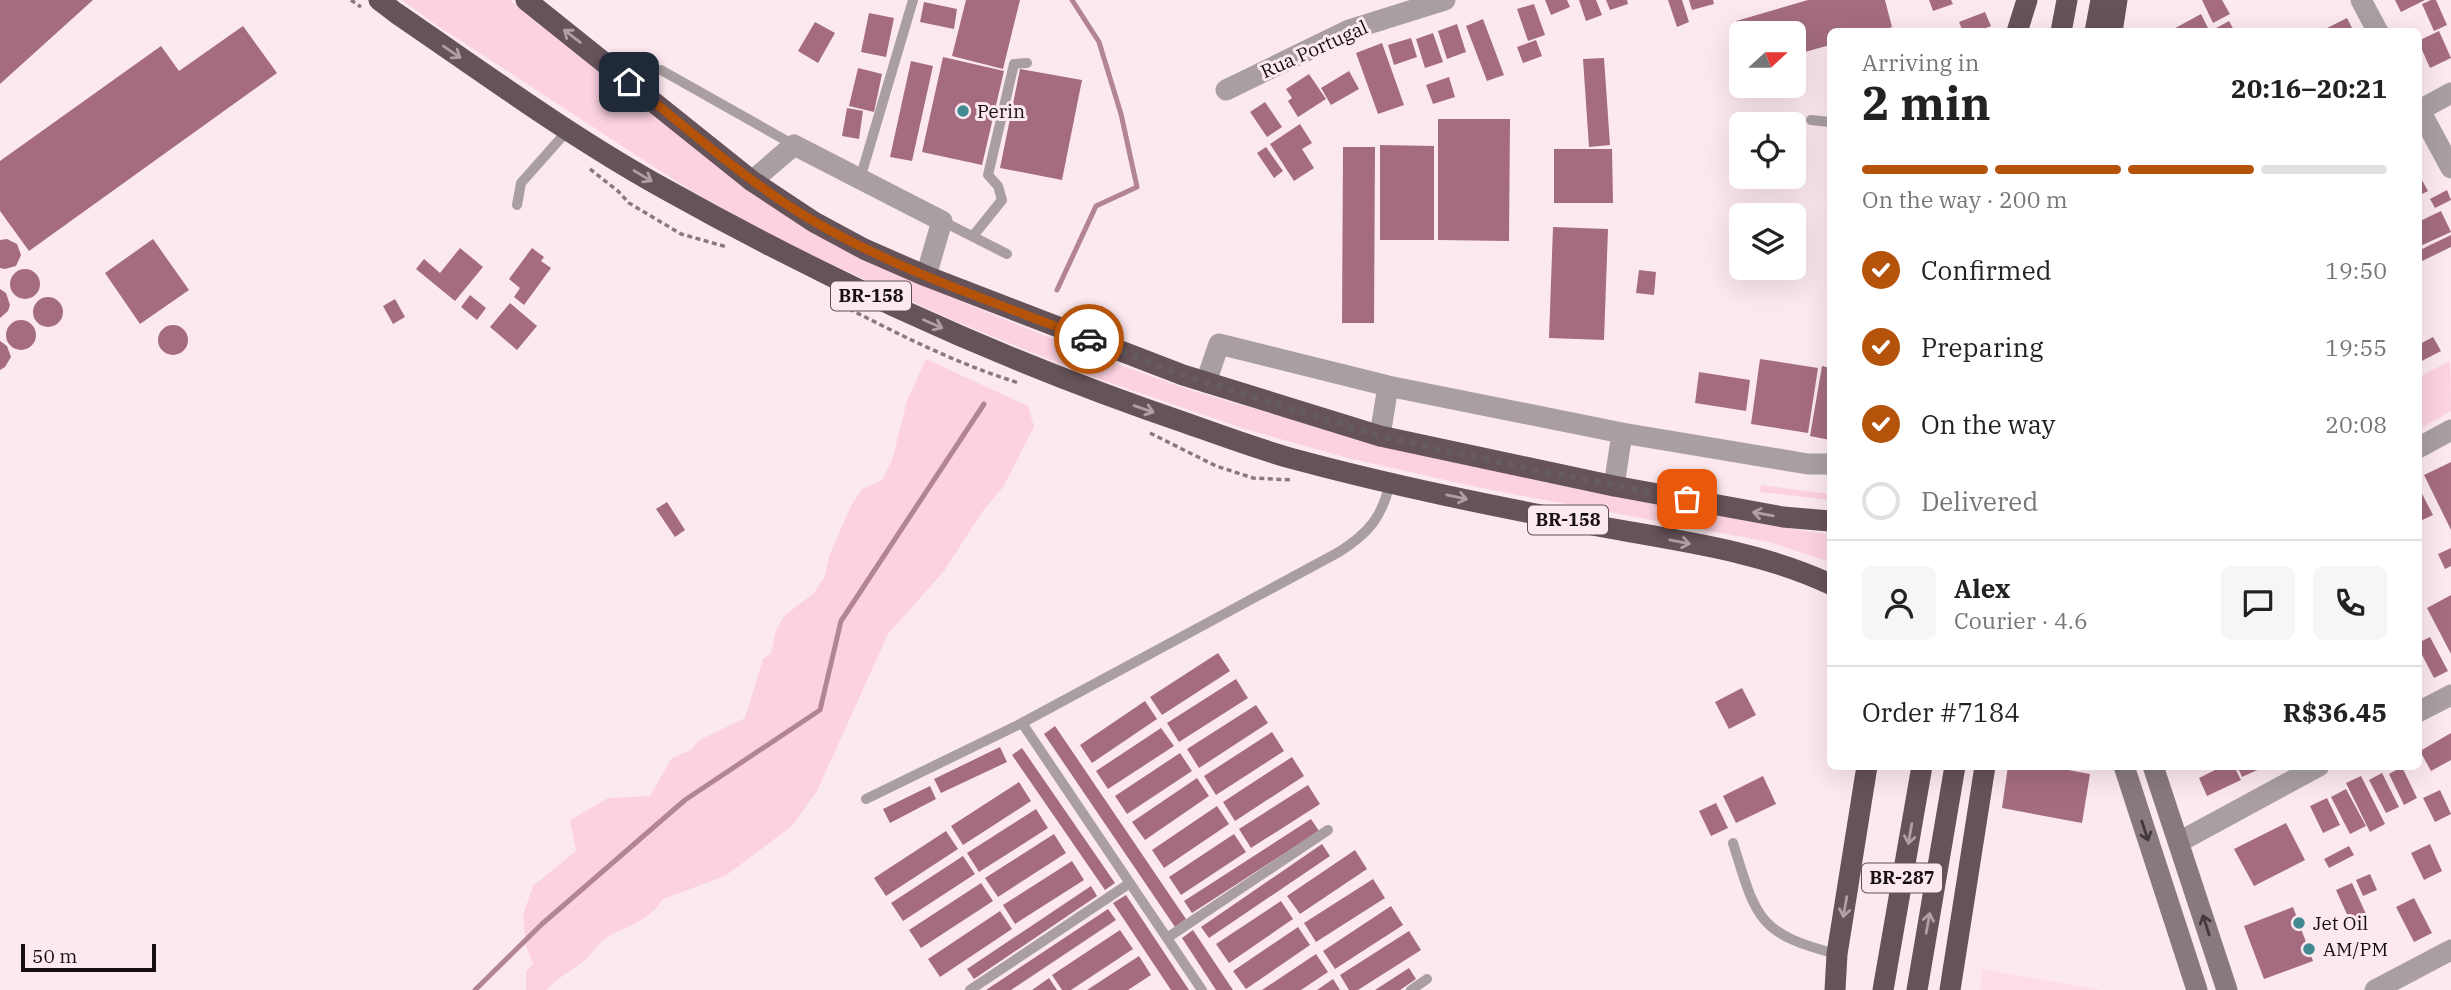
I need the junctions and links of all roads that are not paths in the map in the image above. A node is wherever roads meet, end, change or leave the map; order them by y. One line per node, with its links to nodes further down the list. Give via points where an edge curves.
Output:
1 (380, 0): 23 (highway, BR-158, one-way to 23)
2 (526, 0): 27 (highway, BR-158, one-way to 2)
3 (913, 0): 26 (lane)
4 (1445, 0): 17 (street, Rua Portugal, via 1349,30)
5 (2027, 0): 10 (highway)
6 (2067, 0): 11 (highway)
7 (2101, 0): 12 (highway)
8 (2118, 0): 13 (highway)
9 (2361, 0): 14 (street)
10 (2018, 28)
11 (2062, 28)
12 (2096, 28)
13 (2113, 28)
14 (2376, 28)
15 (1027, 63): 30 (lane, via 1014,64 988,175 1002,200)
16 (661, 69): 24 (lane)
17 (1226, 90)
18 (2451, 93): 19 (street)
19 (2422, 108)
20 (2422, 115): 25 (street)
21 (1811, 120): 22 (lane)
22 (1827, 122)
23 (568, 130): 28 (lane, via 521,183); 40 (highway, BR-158, one-way to 40, via 663,188 831,277 992,351 1233,439)
24 (794, 145): 26 (street); 27 (street)
25 (2451, 168)
26 (860, 179): 29 (street)
27 (752, 181): 32 (highway, BR-158, via 814,222)
28 (517, 205)
29 (942, 220): 30 (lane); 32 (street)
30 (973, 236): 31 (lane)
31 (1007, 254)
32 (926, 276): 33 (highway, BR-158)
33 (1206, 382): 34 (street, via 1219,344); 37 (highway, BR-158)
34 (1388, 386): 36 (street); 37 (street)
35 (2451, 430): 38 (street)
36 (1622, 433): 39 (street); 41 (street)
37 (1380, 436): 41 (highway, BR-158)
38 (2422, 446)
39 (1827, 464)
40 (1390, 483): 43 (highway, BR-158, one-way to 43, via 1747,556); 46 (lane, via 1385,505 1359,539)
41 (1614, 486): 42 (highway, BR-158, one-way to 41)
42 (1827, 521)
43 (1827, 583)
44 (2451, 695): 45 (street)
45 (2422, 710)
46 (1022, 723): 54 (lane); 58 (lane)
47 (1866, 770): 61 (highway, one-way to 61)
48 (1921, 770): 67 (highway, BR-287, one-way to 67)
49 (1954, 770): 68 (highway, BR-287, one-way to 49)
50 (1984, 770): 69 (highway)
51 (2125, 770): 70 (main road, one-way to 70)
52 (2153, 770): 56 (main road)
53 (2312, 770): 56 (street)
54 (866, 800)
55 (1328, 830): 59 (lane)
56 (2179, 842): 71 (main road, one-way to 56)
57 (1732, 843): 61 (lane, via 1751,900 1768,925 1782,936)
58 (1130, 883): 59 (lane); 63 (lane)
59 (1167, 938): 64 (lane)
60 (2451, 950): 72 (street)
61 (1837, 954): 66 (highway)
62 (1427, 979): 65 (lane)
63 (970, 990)
64 (1202, 990)
65 (1410, 990)
66 (1835, 990)
67 (1882, 990)
68 (1917, 990)
69 (1950, 990)
70 (2197, 990)
71 (2227, 990)
72 (2375, 990)

